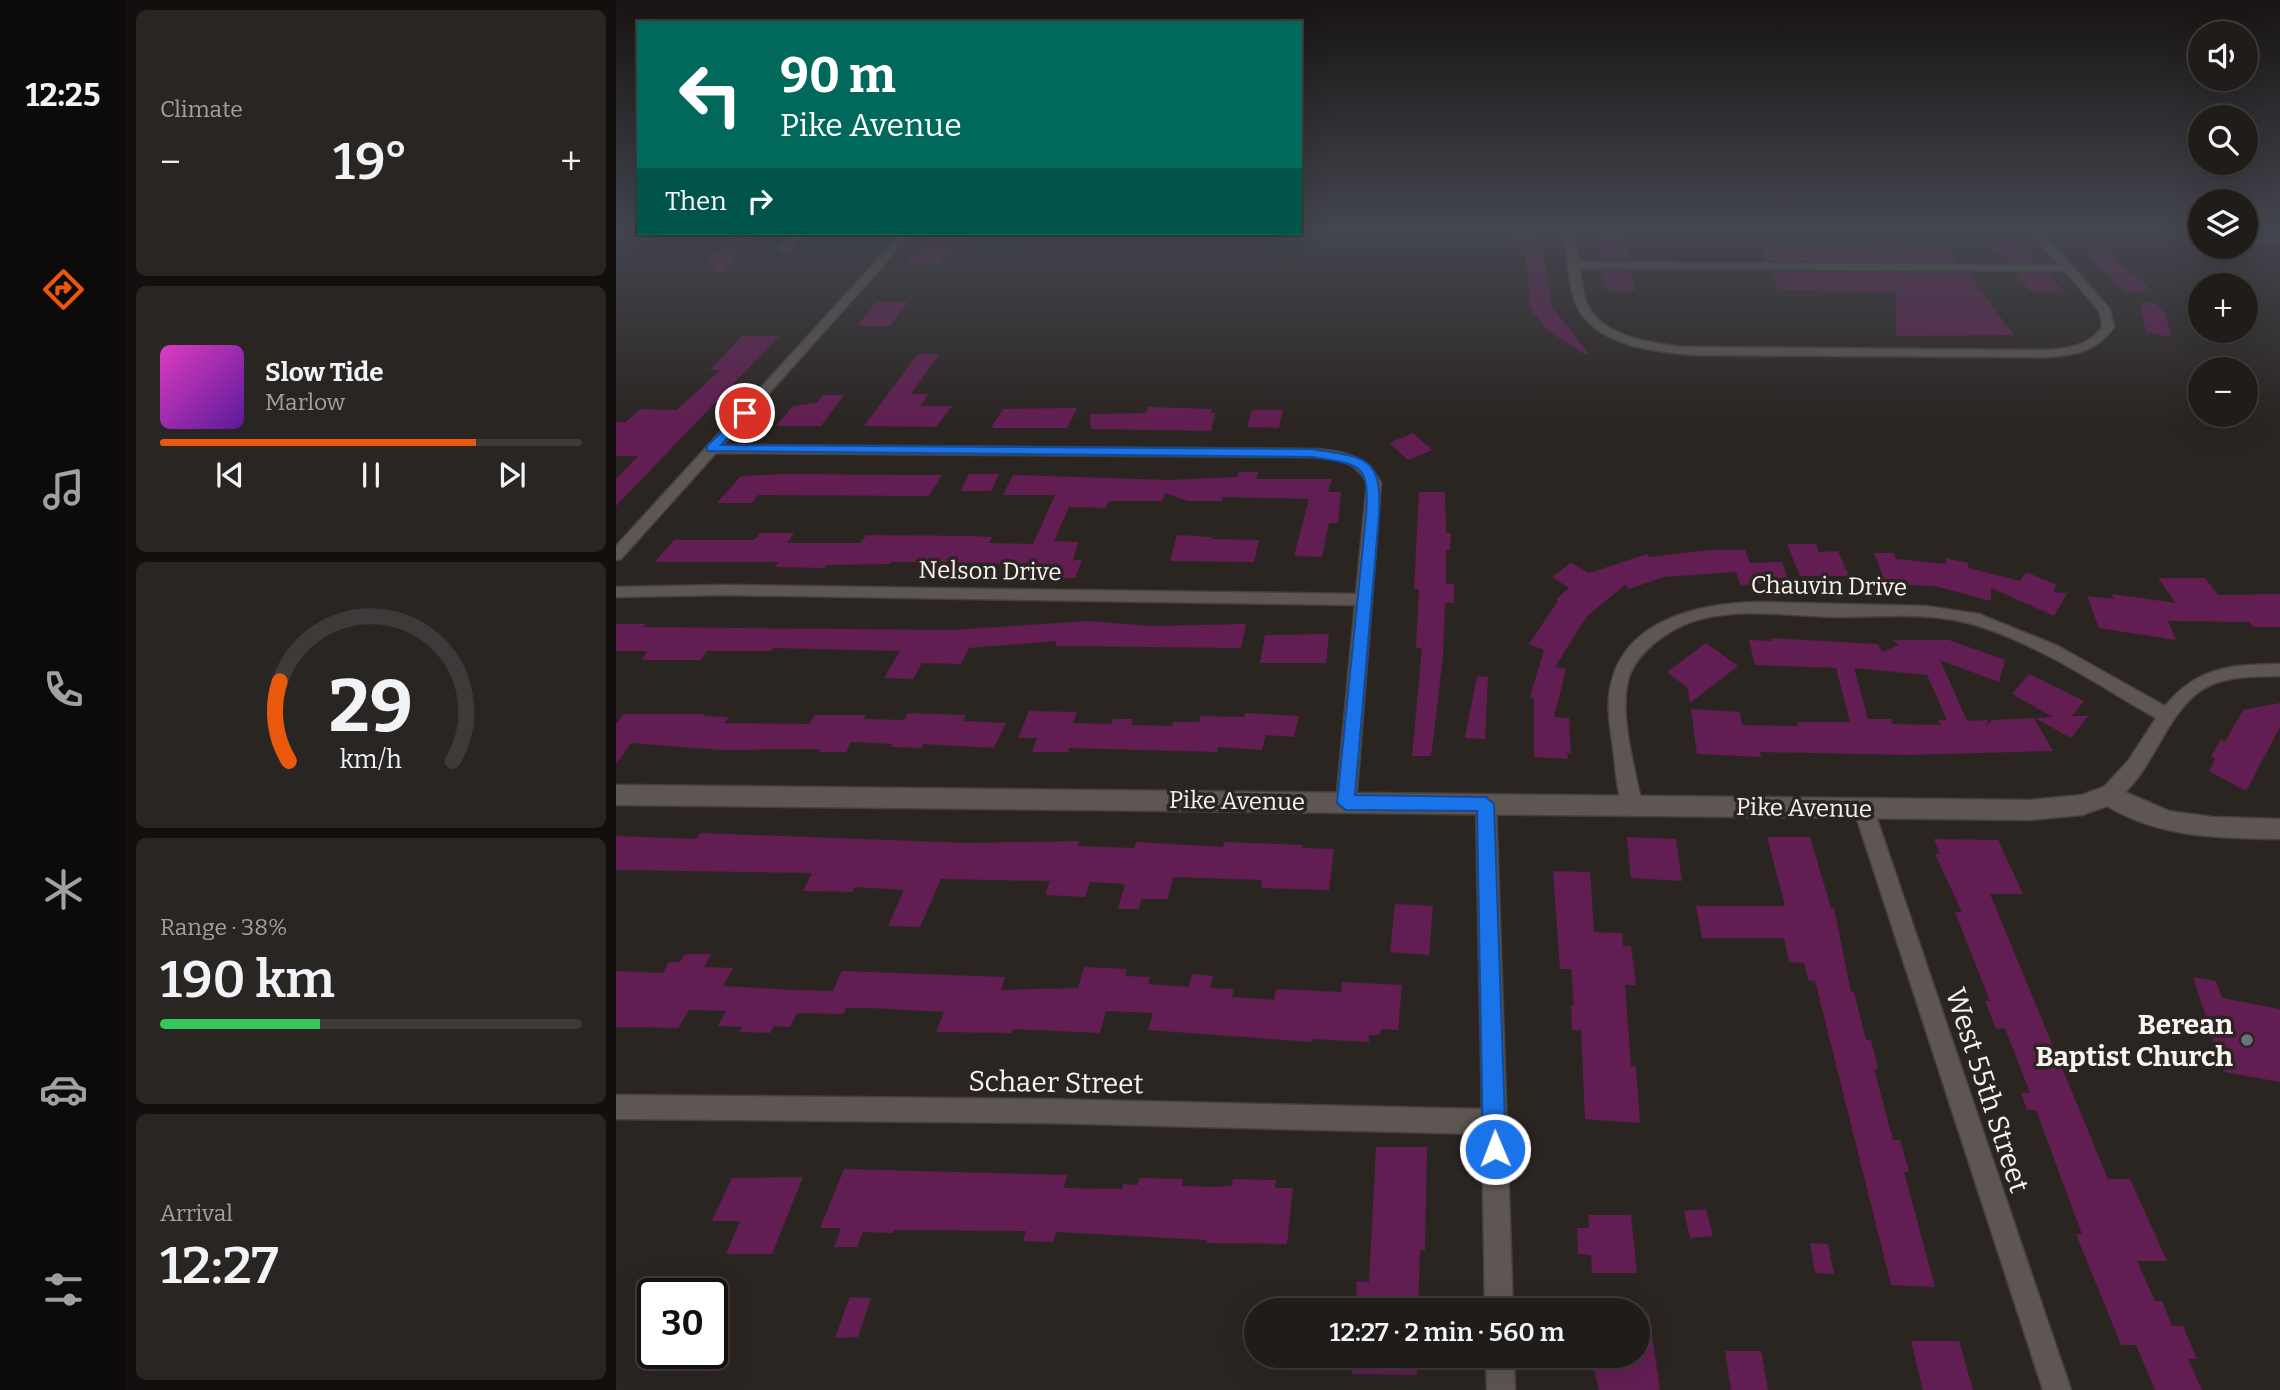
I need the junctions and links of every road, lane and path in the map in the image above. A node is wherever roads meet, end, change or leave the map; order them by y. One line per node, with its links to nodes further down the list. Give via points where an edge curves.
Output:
1 (853, 294): 4 (street)
2 (1579, 294): 3 (street, via 1591,317 1630,340 1659,348 2058,352 2086,346 2106,332 2106,311)
3 (2091, 294)
4 (711, 449): 5 (street); 7 (street, via 1342,456 1362,465 1374,484)
5 (616, 555)
6 (616, 592): 7 (street, Nelson Drive)
7 (1364, 600): 12 (street)
8 (2280, 670): 9 (street, via 2208,678 2180,699)
9 (2168, 716): 11 (street, via 2127,779); 14 (street, Chauvin Drive, via 2043,647 1977,620 1921,612 1709,611 1651,637 1621,677 1619,710)
10 (616, 795): 12 (street, Pike Avenue)
11 (2109, 795): 15 (street, Pike Avenue, via 2082,805 2029,810); 16 (street, via 2128,809 2175,823)
12 (1346, 803): 13 (street, Pike Avenue)
13 (1486, 804): 14 (street, Pike Avenue); 18 (street)
14 (1632, 805): 15 (street, Pike Avenue)
15 (1864, 810): 22 (street, West 55th Street)
16 (2280, 829)
17 (616, 1107): 18 (street, Schaer Street)
18 (1494, 1122): 19 (street)
19 (1499, 1298)
20 (1500, 1368): 21 (street)
21 (1501, 1390)
22 (2057, 1390)

